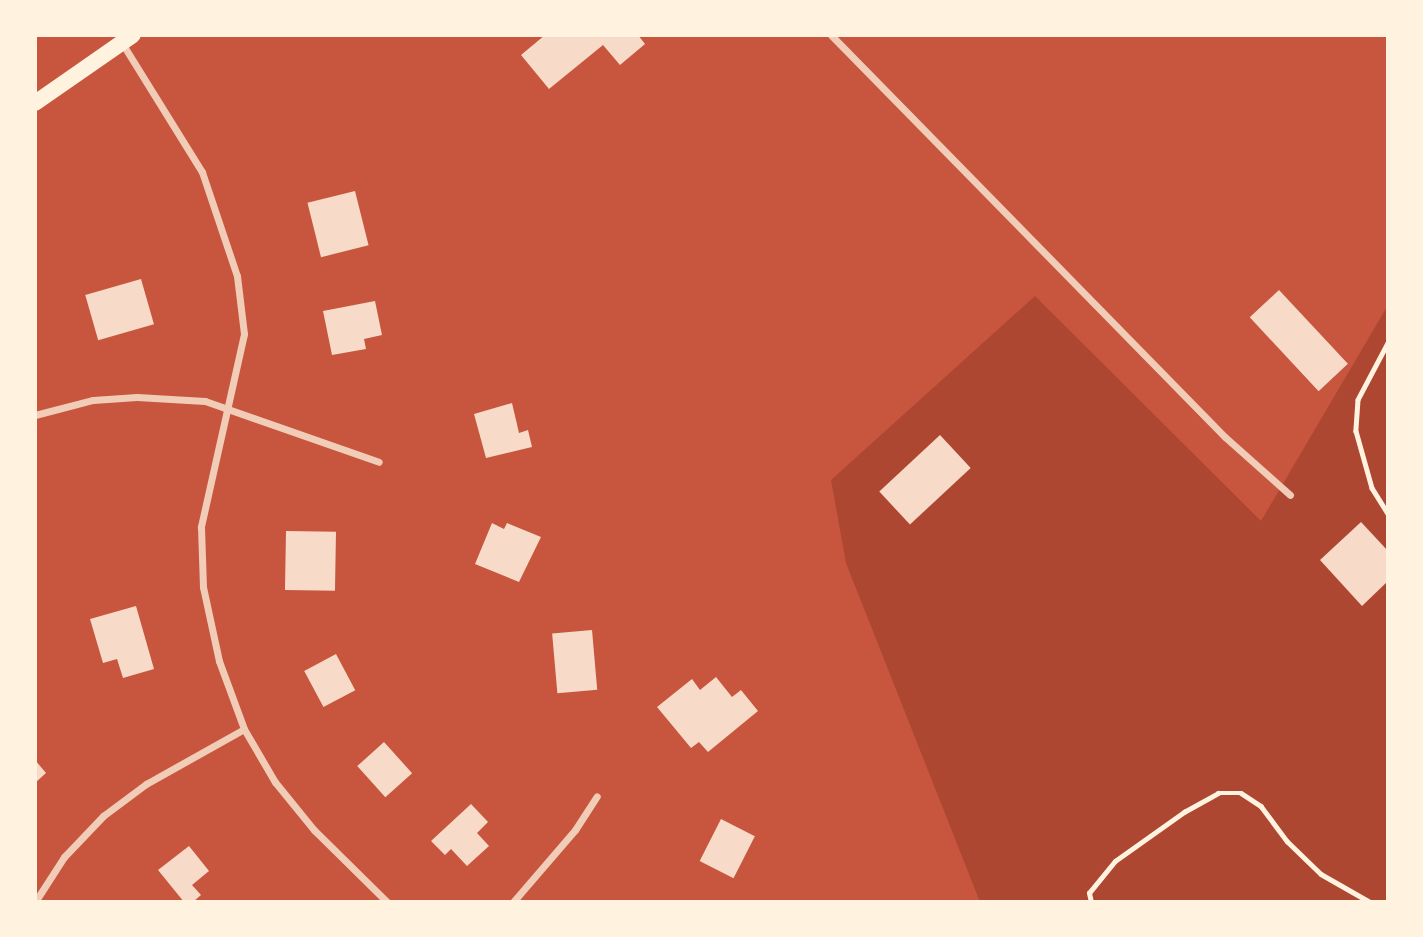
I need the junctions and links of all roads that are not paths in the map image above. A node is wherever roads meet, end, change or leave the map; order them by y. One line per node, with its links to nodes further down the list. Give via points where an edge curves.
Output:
1 (831, 35): 7 (street, via 1225,437)
2 (127, 39): 3 (main road); 4 (street, via 202,172 237,276 244,334)
3 (35, 103)
4 (229, 409): 5 (street, via 205,401 137,397 93,400); 6 (street); 8 (street, via 201,527 203,587 219,661)
5 (35, 415)
6 (379, 462)
7 (1290, 495)
8 (244, 729): 10 (street, via 146,783 103,816 64,858); 11 (street, via 275,782 314,831)
9 (597, 796): 12 (street, via 575,830)
10 (35, 902)
11 (387, 902)
12 (513, 902)

